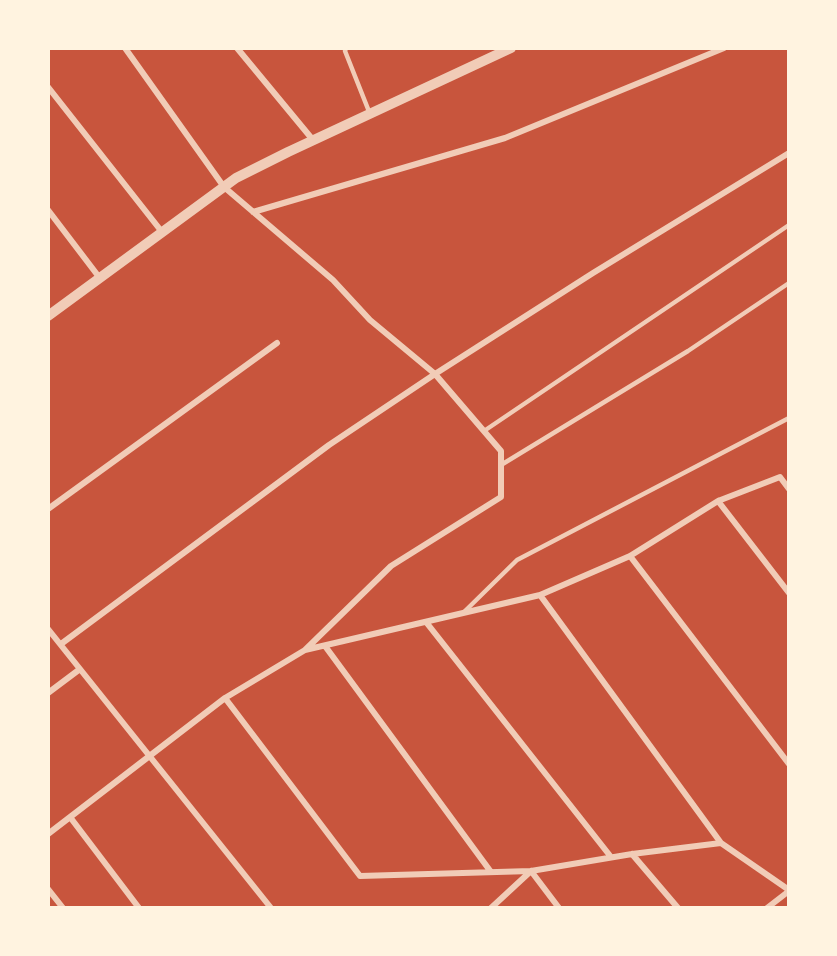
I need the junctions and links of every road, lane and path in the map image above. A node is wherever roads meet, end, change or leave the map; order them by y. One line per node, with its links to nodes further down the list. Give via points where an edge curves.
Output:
1 (125, 48): 10 (street)
2 (237, 48): 8 (street)
3 (346, 48): 7 (lane)
4 (511, 48): 7 (street)
5 (724, 48): 12 (street, via 504,138)
6 (48, 87): 14 (street)
7 (370, 114): 8 (street)
8 (313, 140): 10 (street)
9 (789, 153): 19 (street)
10 (224, 187): 12 (street); 14 (street)
11 (48, 210): 15 (street)
12 (253, 212): 19 (street)
13 (789, 225): 21 (lane)
14 (162, 232): 15 (street)
15 (99, 277): 17 (street)
16 (789, 283): 22 (lane, via 688,351)
17 (48, 316)
18 (277, 343): 27 (street)
19 (435, 374): 21 (street); 34 (street, via 328,445)
20 (789, 418): 31 (lane, via 518,561)
21 (484, 431): 22 (street, via 501,451)
22 (501, 465): 36 (street, via 501,497 391,566)
23 (789, 473): 24 (street)
24 (780, 477): 25 (street); 26 (street)
25 (789, 489)
26 (718, 501): 28 (street); 29 (street)
27 (48, 509)
28 (630, 556): 30 (street); 41 (street)
29 (789, 593)
30 (540, 595): 31 (street); 44 (street)
31 (463, 613): 32 (street)
32 (426, 622): 35 (street); 46 (street)
33 (48, 629): 34 (street)
34 (60, 644): 37 (street)
35 (325, 645): 36 (street); 48 (street)
36 (305, 650): 39 (street)
37 (80, 669): 38 (street); 40 (street)
38 (48, 693)
39 (225, 698): 40 (street); 48 (street, via 360,876)
40 (150, 756): 42 (street); 53 (street)
41 (789, 764)
42 (70, 817): 43 (street); 52 (street)
43 (48, 834)
44 (721, 843): 45 (street); 50 (street)
45 (632, 854): 46 (street); 56 (street)
46 (611, 857): 47 (street)
47 (531, 871): 48 (street); 54 (street); 55 (street)
48 (491, 872)
49 (48, 889): 51 (street)
50 (789, 890): 57 (street)
51 (63, 908)
52 (138, 908)
53 (271, 908)
54 (491, 908)
55 (558, 908)
56 (678, 908)
57 (767, 908)

